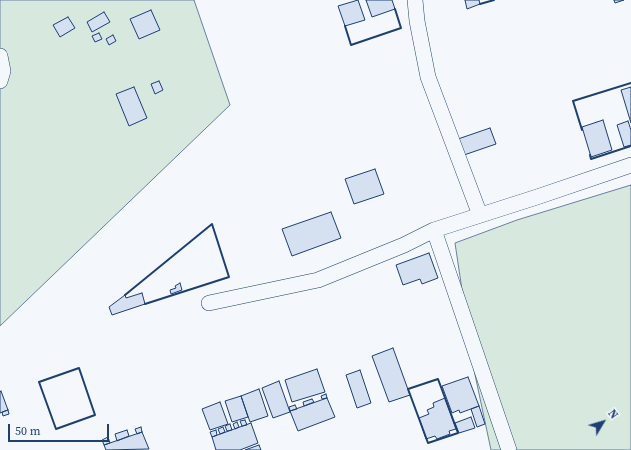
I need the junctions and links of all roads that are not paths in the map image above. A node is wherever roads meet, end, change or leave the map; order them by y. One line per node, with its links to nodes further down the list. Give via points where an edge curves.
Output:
1 (415, 0): 5 (street, via 428,77)
2 (0, 56): 3 (street, via 3,71)
3 (0, 81)
4 (631, 165): 5 (street)
5 (480, 215): 6 (street)
6 (434, 230): 7 (street, via 318,280); 8 (street)
7 (209, 303)
8 (509, 450)

